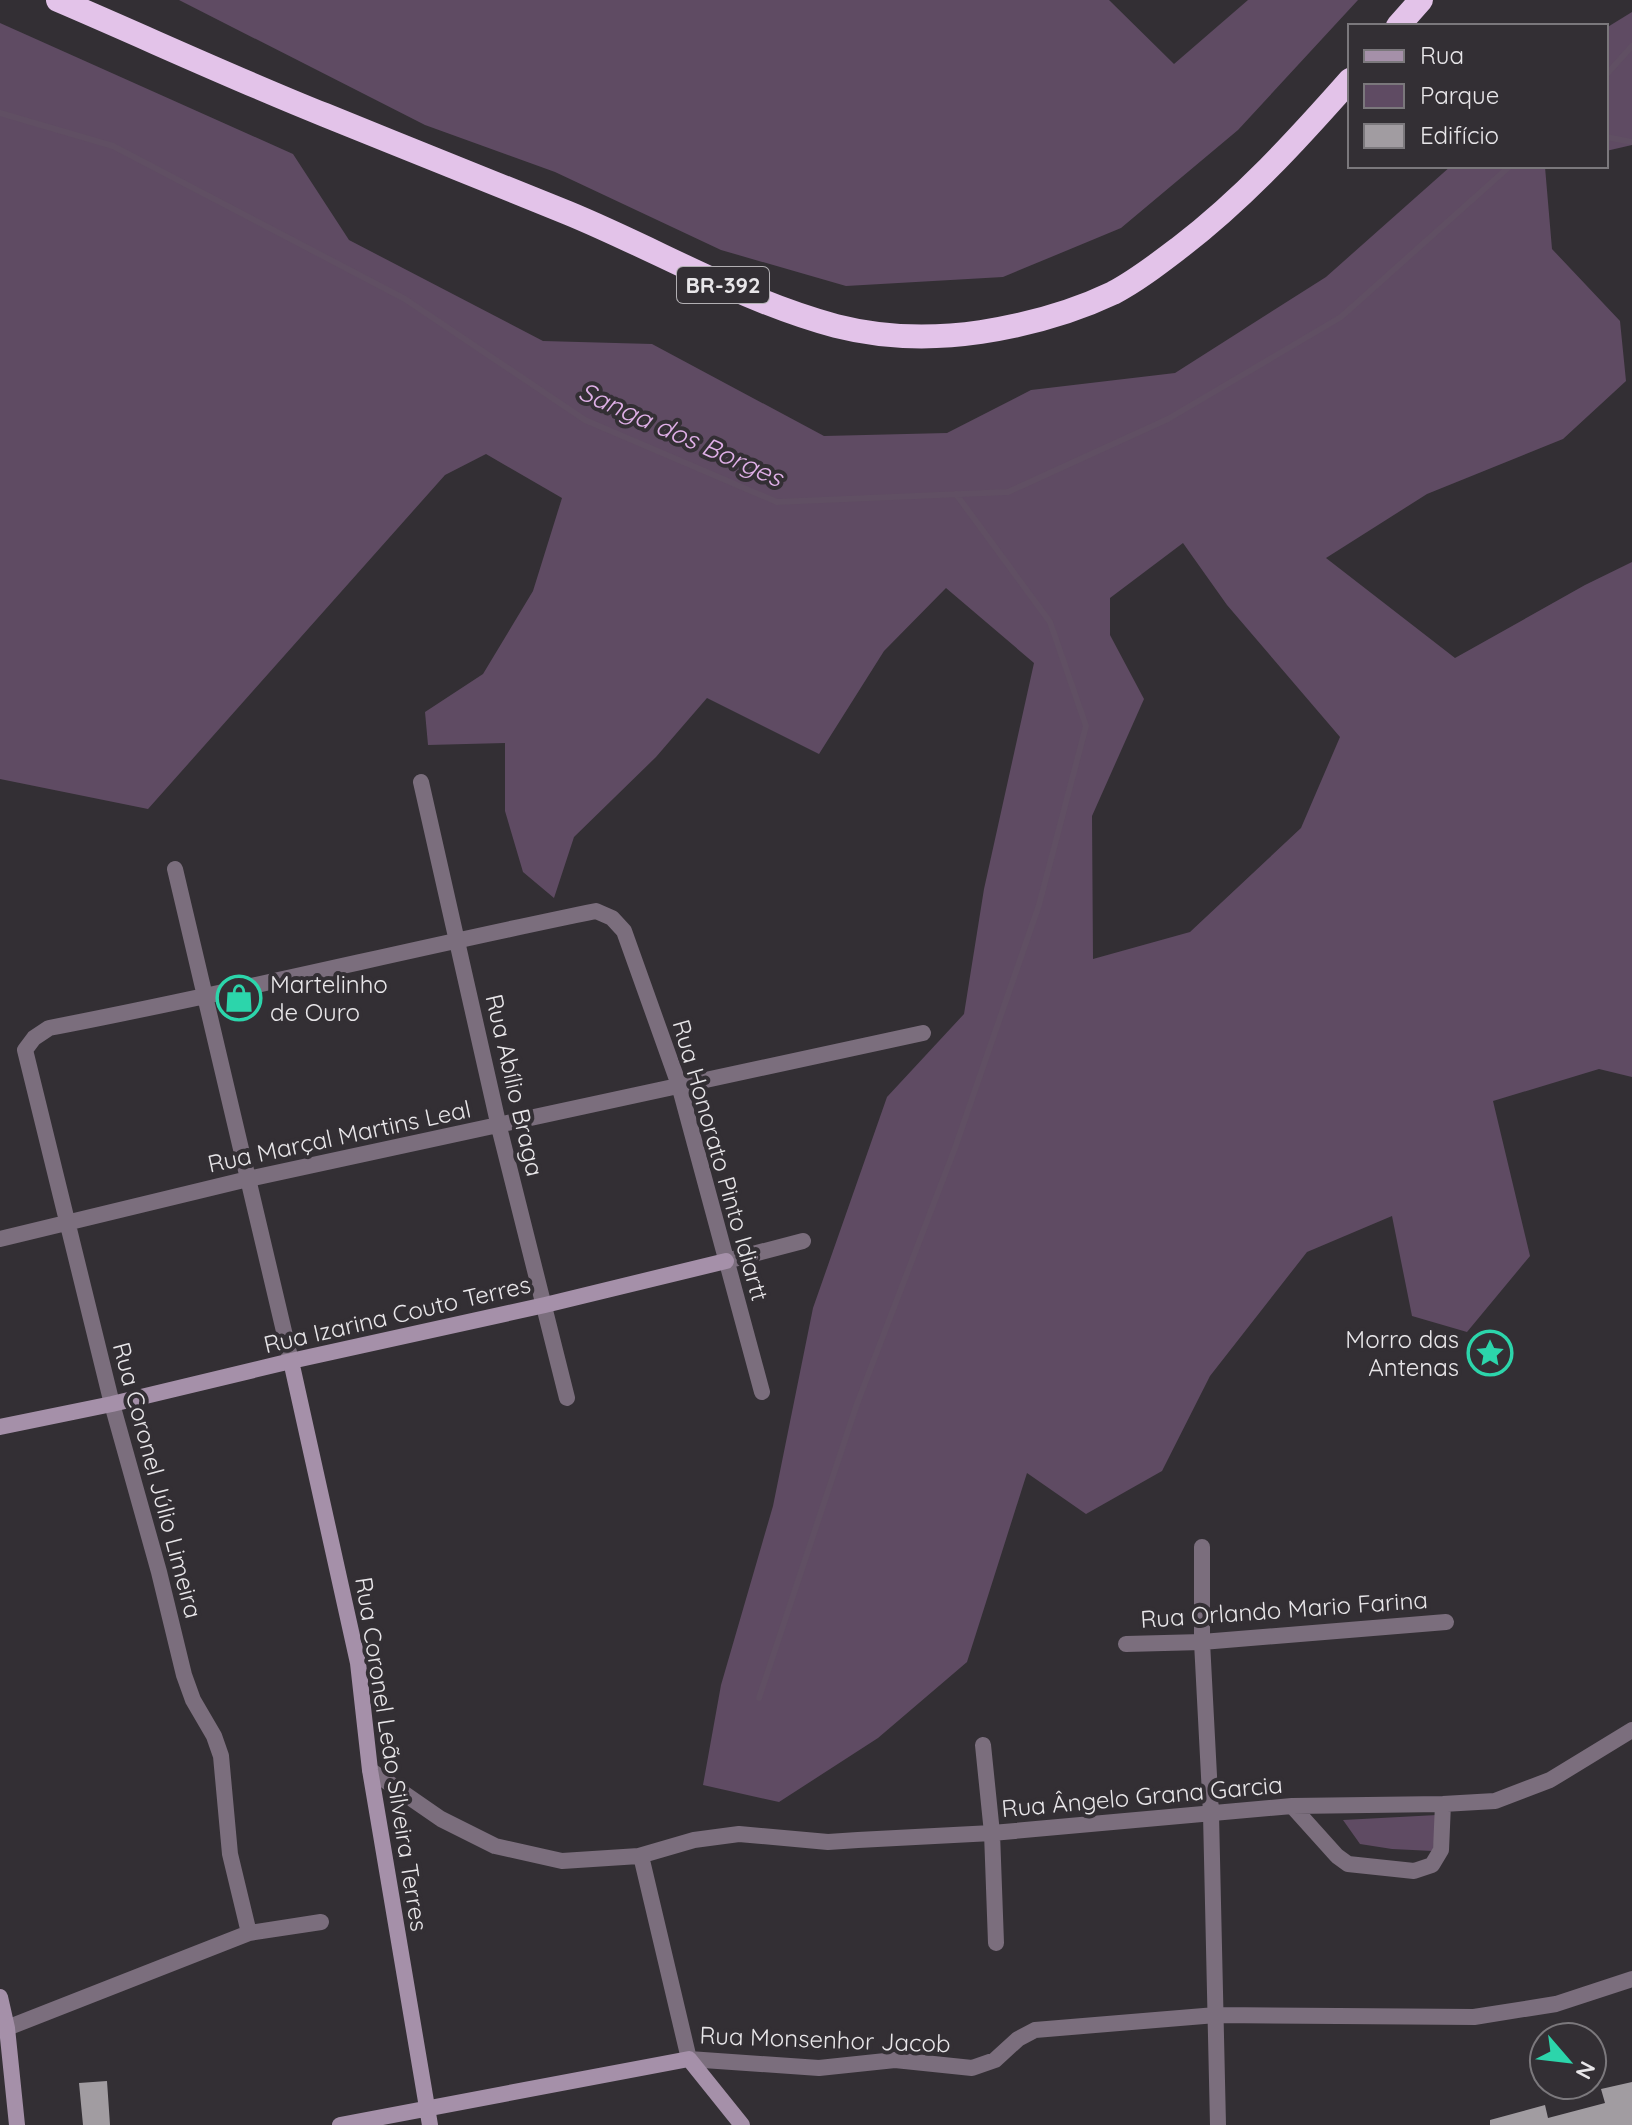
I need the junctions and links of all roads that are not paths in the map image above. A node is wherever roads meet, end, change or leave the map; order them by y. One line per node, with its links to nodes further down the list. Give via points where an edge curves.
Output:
1 (58, 0): 4 (highway, BR-392, via 596,225 752,297 838,327 911,336 956,336 1011,327 1114,292 1211,224)
2 (1421, 0): 3 (highway)
3 (1400, 24)
4 (1348, 82)
5 (421, 782): 7 (street, Rua Abílio Braga)
6 (175, 869): 8 (street)
7 (456, 940): 8 (street); 10 (street, Rua Honorato Pinto Idiartt, via 596,911 612,918 624,931); 11 (street, Rua Abílio Braga)
8 (205, 998): 12 (street); 13 (street, Rua Coronel Júlio Limeira, via 49,1028 25,1050)
9 (923, 1033): 10 (street, Rua Marçal Martins Leal)
10 (679, 1085): 11 (street, Rua Marçal Martins Leal); 16 (street, Rua Honorato Pinto Idiartt)
11 (499, 1127): 12 (street, Rua Marçal Martins Leal); 17 (street, Rua Abílio Braga)
12 (248, 1179): 13 (street, Rua Marçal Martins Leal); 18 (street)
13 (66, 1224): 14 (street, Rua Marçal Martins Leal); 21 (street, Rua Coronel Júlio Limeira)
14 (0, 1239)
15 (803, 1241): 16 (street, Rua Izarina Couto Terres)
16 (726, 1261): 17 (street, Rua Izarina Couto Terres); 19 (street, Rua Honorato Pinto Idiartt)
17 (545, 1305): 18 (street, Rua Izarina Couto Terres); 20 (street, Rua Abílio Braga)
18 (291, 1361): 21 (street, Rua Izarina Couto Terres); 29 (street, Rua Coronel Leão Silveira Terres, via 358,1663)
19 (762, 1392)
20 (567, 1398)
21 (112, 1404): 22 (street, Rua Izarina Couto Terres); 36 (street, Rua Coronel Júlio Limeira, via 184,1675 221,1756 230,1854)
22 (0, 1427)
23 (1202, 1547): 25 (street)
24 (1446, 1622): 25 (street, Rua Orlando Mario Farina)
25 (1202, 1642): 26 (street, Rua Orlando Mario Farina); 32 (street)
26 (1126, 1644)
27 (1632, 1730): 30 (street, Rua Ângelo Grana Garcia, via 1517,1794)
28 (983, 1745): 33 (street)
29 (370, 1770): 34 (street, Rua Ângelo Grana Garcia, via 441,1819 495,1846 562,1861); 43 (street, Rua Coronel Leão Silveira Terres)
30 (1443, 1804): 31 (street, Rua Ângelo Grana Garcia); 31 (street, via 1441,1850 1432,1865 1414,1871 1348,1864)
31 (1292, 1806): 32 (street, Rua Ângelo Grana Garcia)
32 (1211, 1814): 33 (street, Rua Ângelo Grana Garcia); 40 (street)
33 (992, 1833): 34 (street, Rua Ângelo Grana Garcia, via 828,1842 739,1834 694,1840); 37 (street)
34 (641, 1856): 42 (street)
35 (321, 1922): 36 (street)
36 (249, 1933): 41 (street)
37 (996, 1943)
38 (1632, 1979): 40 (street, Rua Monsenhor Jacob, via 1556,2004 1474,2017)
39 (0, 1997): 41 (street)
40 (1216, 2015): 42 (street, Rua Monsenhor Jacob, via 1035,2030 995,2060 972,2068 895,2060 819,2068); 47 (street)
41 (7, 2028): 44 (street)
42 (689, 2059): 43 (street, Rua Monsenhor Jacob); 46 (street)
43 (428, 2117): 45 (street, Rua Monsenhor Jacob)
44 (17, 2125)
45 (340, 2125)
46 (742, 2125)
47 (1218, 2125)

